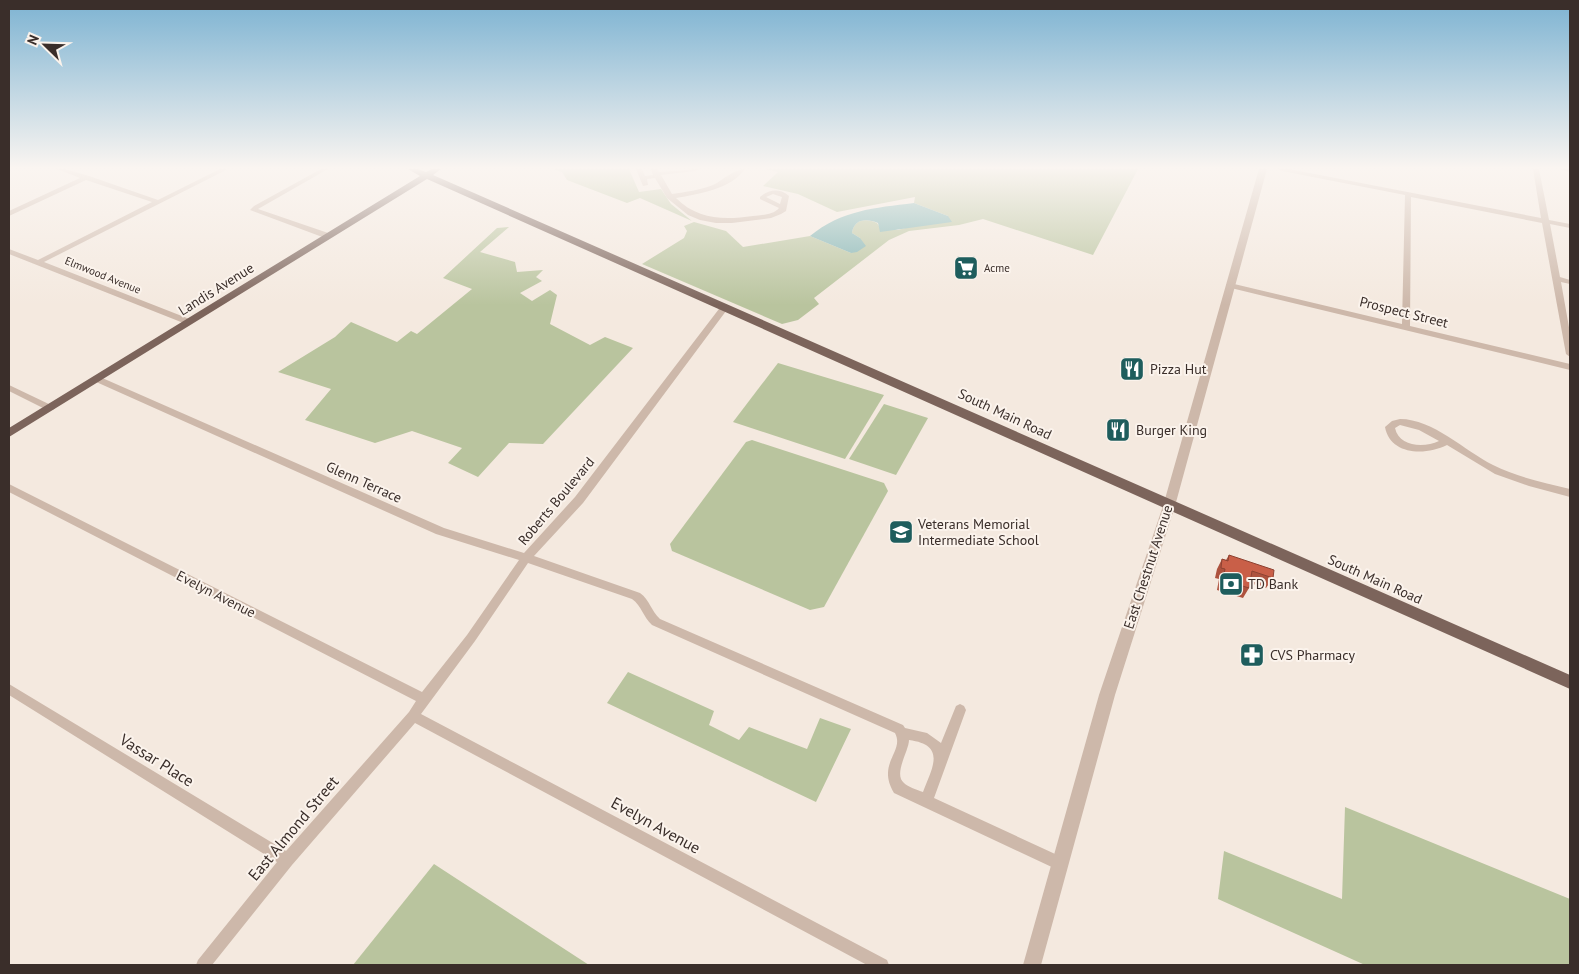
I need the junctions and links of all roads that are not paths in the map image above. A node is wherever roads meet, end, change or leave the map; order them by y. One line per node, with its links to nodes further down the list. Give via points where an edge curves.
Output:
1 (133, 214): 15 (street)
2 (263, 214): 13 (street)
3 (363, 214): 13 (main road, Landis Avenue)
4 (515, 214): 19 (main road, South Main Road)
5 (692, 214): 6 (street, via 725,222)
6 (773, 214)
7 (1250, 214): 18 (street, East Chestnut Avenue)
8 (1408, 214): 21 (street)
9 (1513, 214): 11 (street)
10 (1545, 214): 11 (street)
11 (1546, 221): 12 (street); 16 (street)
12 (1570, 226)
13 (328, 236): 20 (main road, Landis Avenue)
14 (9, 250): 15 (street, Elmwood Avenue)
15 (39, 262): 20 (street, Elmwood Avenue)
16 (1556, 279): 17 (street); 22 (street)
17 (1570, 282)
18 (1230, 285): 21 (street, Prospect Street); 31 (street, East Chestnut Avenue)
19 (725, 307): 31 (main road, South Main Road); 32 (street, Roberts Boulevard, via 578,500)
20 (189, 322): 24 (main road, Landis Avenue)
21 (1406, 327): 23 (street, Prospect Street)
22 (1570, 354)
23 (1570, 367)
24 (97, 379): 26 (main road, Landis Avenue); 32 (street, Glenn Terrace, via 446,533)
25 (9, 388): 26 (street)
26 (50, 408): 27 (main road, Landis Avenue)
27 (9, 433)
28 (1446, 442): 28 (street, via 1429,448 1411,447 1395,439 1390,427 1398,422 1412,424); 30 (street, via 1502,473)
29 (9, 488): 35 (street, Evelyn Avenue)
30 (1570, 493)
31 (1169, 506): 33 (main road, South Main Road); 42 (street, East Chestnut Avenue, via 1107,695)
32 (526, 558): 35 (street, Roberts Boulevard); 38 (street, Glenn Terrace, via 642,600 652,619 662,625 881,720)
33 (1570, 682)
34 (9, 689): 41 (street, Vassar Place)
35 (424, 699): 37 (street, Roberts Boulevard)
36 (960, 710): 39 (street)
37 (413, 716): 41 (street, East Almond Street); 44 (street, Evelyn Avenue)
38 (903, 734): 39 (street, Glenn Terrace, via 933,743 940,751); 40 (street, via 904,741 892,772 893,778 899,788)
39 (941, 762): 40 (street)
40 (926, 801): 42 (street)
41 (287, 860): 43 (street, East Almond Street)
42 (1061, 864): 45 (street, East Chestnut Avenue)
43 (203, 965)
44 (882, 965)
45 (1032, 965)

